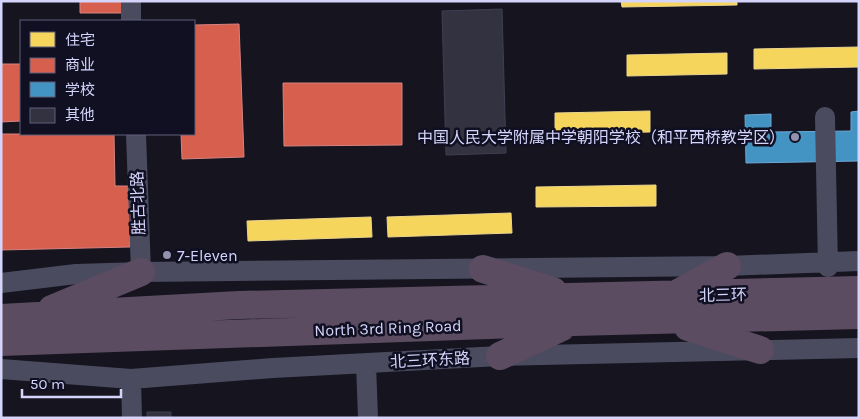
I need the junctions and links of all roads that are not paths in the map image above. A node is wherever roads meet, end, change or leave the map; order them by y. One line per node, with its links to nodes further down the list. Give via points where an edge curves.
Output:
1 (131, 1): 2 (street)
2 (132, 20)
3 (824, 117): 6 (street)
4 (136, 135): 10 (street, 胜古北路)
5 (859, 261): 6 (street)
6 (828, 265): 7 (street)
7 (727, 266): 8 (street); 15 (highway)
8 (483, 269): 10 (street); 16 (highway)
9 (1, 272): 11 (street)
10 (141, 272): 11 (street); 18 (highway)
11 (76, 274): 12 (street)
12 (1, 283)
13 (859, 290): 14 (highway, North 3rd Ring Road)
14 (775, 306): 15 (highway, North 3rd Ring Road); 17 (highway)
15 (670, 308): 16 (highway, North 3rd Ring Road); 22 (highway)
16 (573, 310): 18 (highway, North 3rd Ring Road, via 239,305); 20 (highway, North 3rd Ring Road); 23 (highway)
17 (859, 315)
18 (34, 317): 19 (highway, North 3rd Ring Road)
19 (1, 318)
20 (1, 342)
21 (859, 348): 22 (street, 北三环东路)
22 (760, 350): 23 (street, 北三环东路)
23 (500, 356): 24 (street, 北三环东路)
24 (366, 364): 27 (street, 北三环东路); 30 (street)
25 (1, 369): 26 (street, 北三环东路)
26 (106, 378): 27 (street, 北三环东路); 28 (street)
27 (131, 379): 29 (street)
28 (1, 384)
29 (132, 418)
30 (368, 418)

